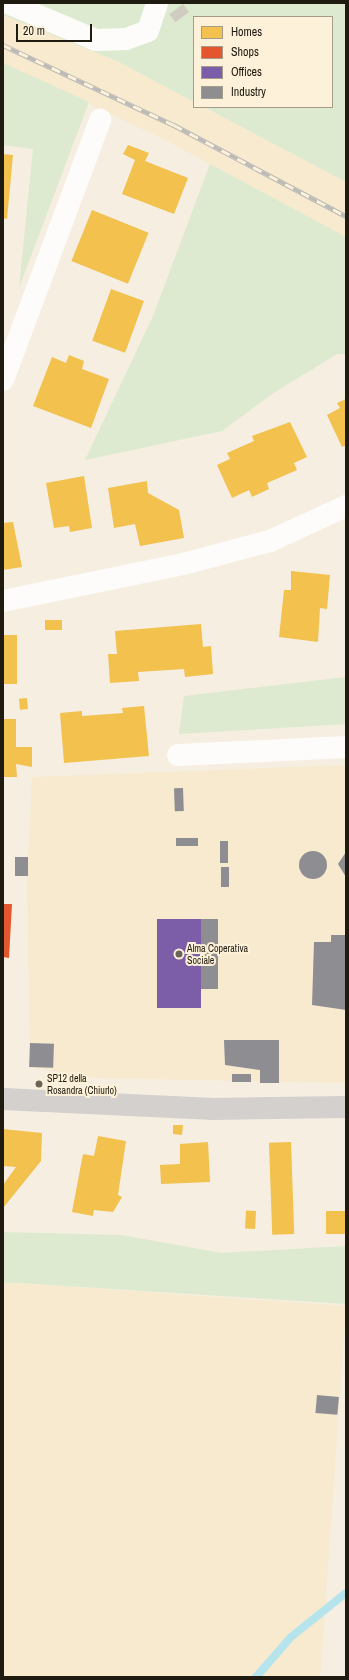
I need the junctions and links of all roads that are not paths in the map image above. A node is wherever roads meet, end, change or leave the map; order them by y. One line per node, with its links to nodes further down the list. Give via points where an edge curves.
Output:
1 (8, 3): 2 (street, via 96,40 126,39 148,31 158,7)
2 (157, 3)
3 (100, 120): 4 (street)
4 (3, 380)
5 (346, 506): 6 (street, via 270,541 183,564)
6 (3, 601)
7 (346, 746): 8 (street)
8 (178, 755)
9 (3, 1099): 10 (main road, via 214,1109)
10 (346, 1106)

